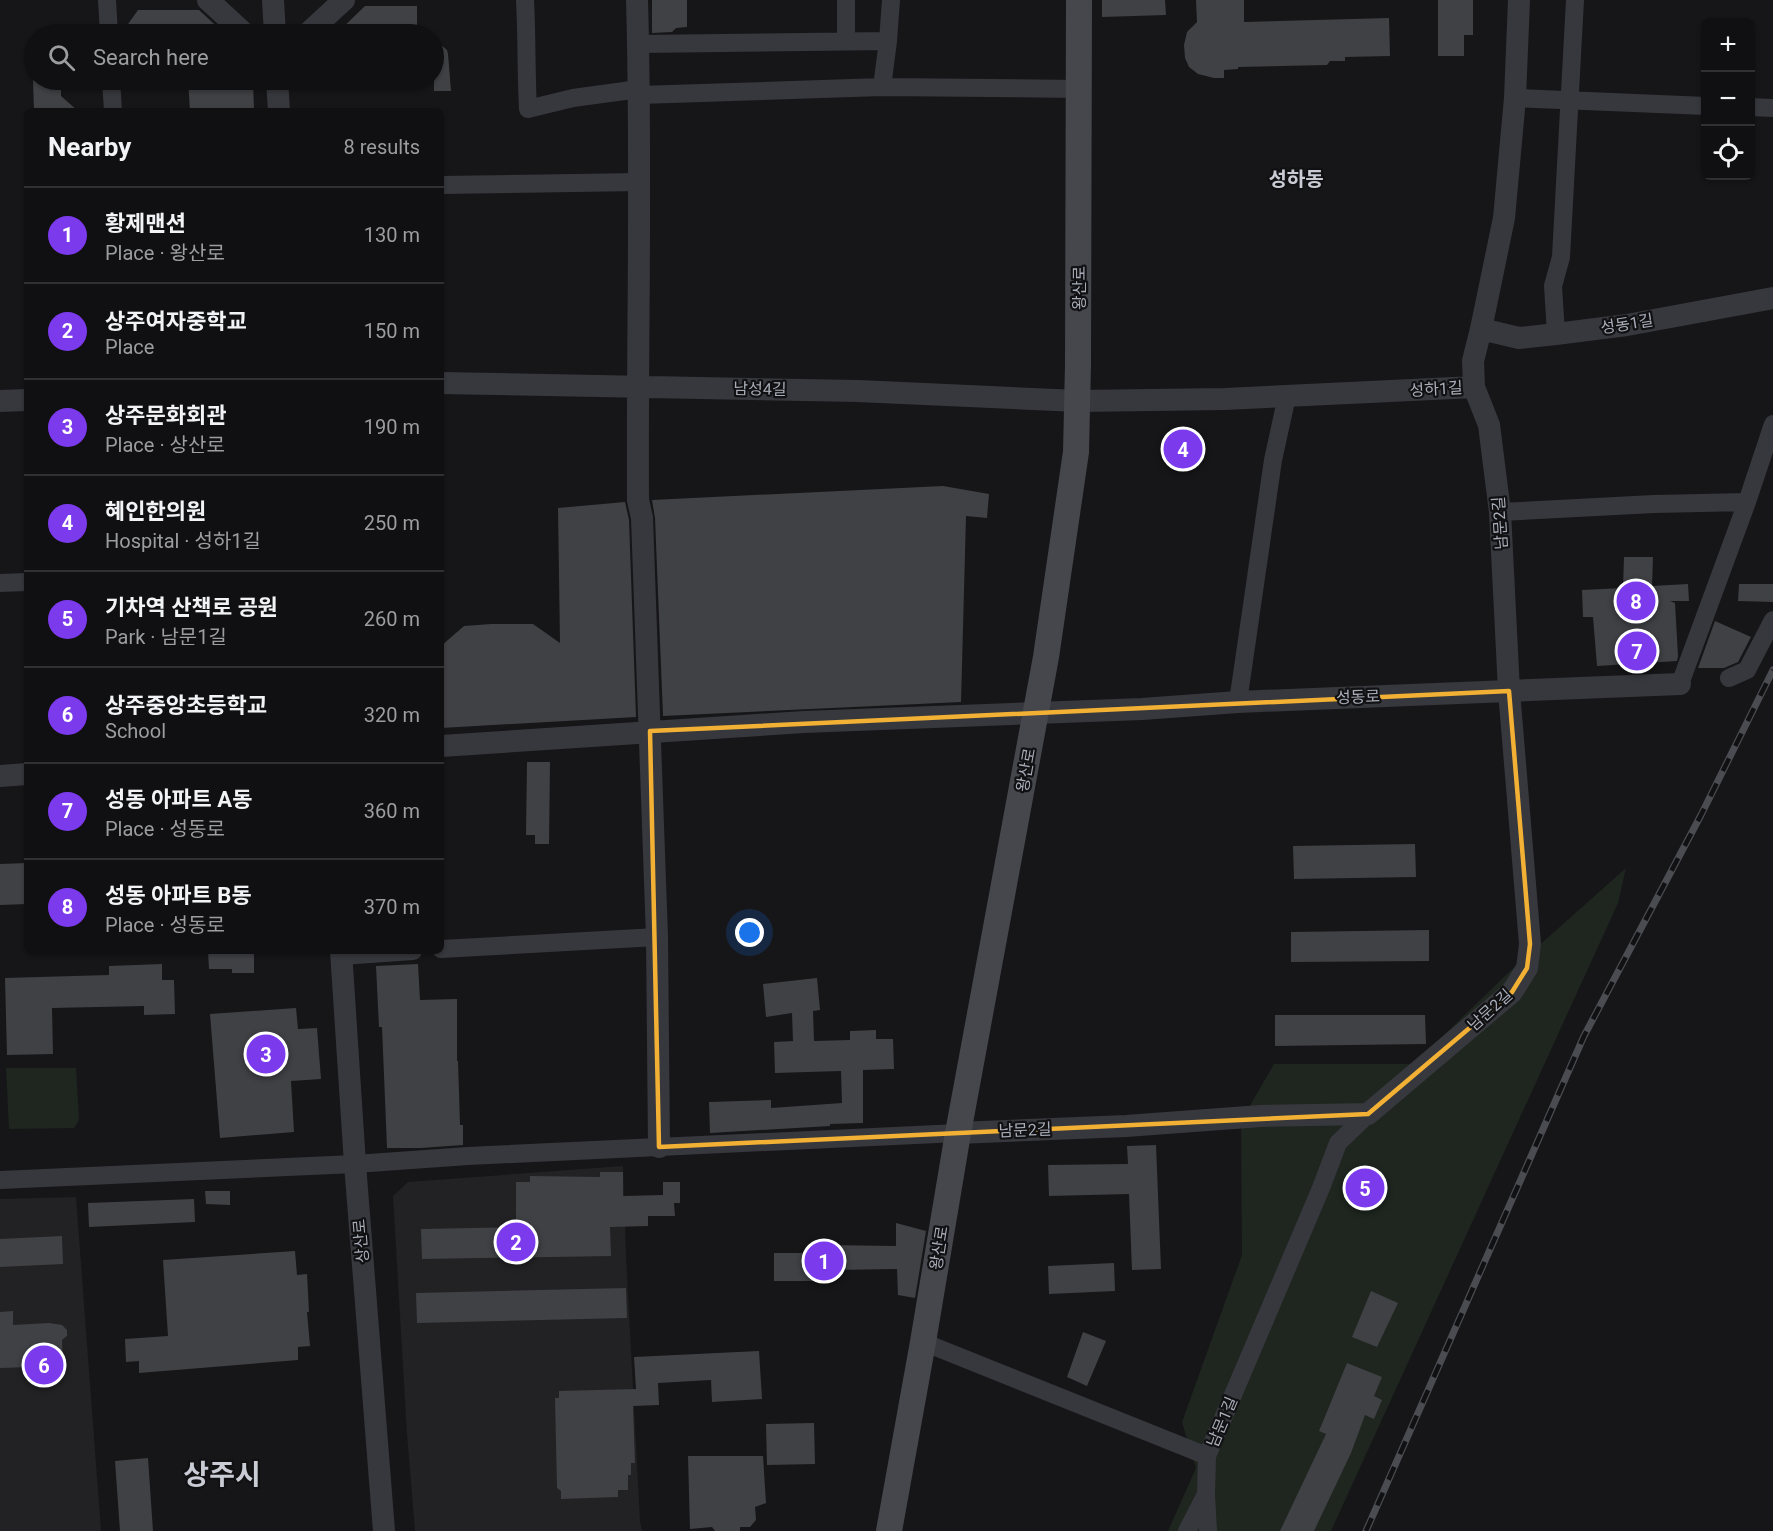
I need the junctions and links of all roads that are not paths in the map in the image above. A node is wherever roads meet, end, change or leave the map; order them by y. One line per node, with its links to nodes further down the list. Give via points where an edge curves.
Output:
1 (107, 0): 12 (street)
2 (208, 0): 13 (street)
3 (273, 0): 14 (street)
4 (344, 0): 15 (street)
5 (525, 0): 23 (street, via 528,109 573,98)
6 (637, 0): 18 (street)
7 (846, 0): 17 (street)
8 (891, 0): 16 (street)
9 (1079, 0): 20 (main road, 왕산로)
10 (1519, 0): 24 (street, 성하1길)
11 (1575, 0): 25 (street)
12 (108, 24)
13 (234, 24)
14 (274, 24)
15 (318, 24)
16 (888, 40): 17 (street); 19 (street)
17 (846, 41): 18 (street)
18 (638, 44): 23 (street)
19 (882, 87): 20 (street); 23 (street)
20 (1080, 89): 42 (main road, 왕산로)
21 (112, 90): 28 (street)
22 (278, 90): 29 (street)
23 (639, 92): 31 (street)
24 (1515, 98): 25 (street); 34 (street, 성하1길, via 1504,218)
25 (1570, 100): 26 (street); 35 (street, via 1561,257 1553,286)
26 (1701, 106)
27 (1755, 107): 30 (street)
28 (113, 108)
29 (279, 108)
30 (1773, 108)
31 (640, 182): 32 (street); 37 (street)
32 (444, 185)
33 (1773, 298): 35 (street, 성동1길)
34 (1481, 329): 35 (street, 성동1길, via 1519,338); 38 (street, 성하1길, via 1473,361)
35 (1556, 334)
36 (444, 383): 37 (street, 남성4길)
37 (637, 387): 42 (street, 남성4길, via 858,391); 54 (street, via 638,500 642,518)
38 (1474, 387): 39 (street, 성하1길); 45 (street, 남문2길, via 1489,424)
39 (1287, 396): 42 (street, 성하1길); 52 (street, via 1273,460)
40 (24, 400): 41 (street)
41 (0, 401)
42 (1078, 401): 53 (main road, 왕산로, via 1076,452)
43 (1773, 424): 44 (street)
44 (1747, 502): 45 (street); 50 (street)
45 (1500, 512): 51 (street, 남문2길)
46 (24, 582): 47 (street)
47 (0, 583)
48 (1773, 620): 49 (street, via 1747,670)
49 (1729, 678)
50 (1680, 684): 51 (street, 성동로)
51 (1509, 690): 52 (street, 성동로); 61 (street, 남문2길, via 1530,944 1527,968 1512,992)
52 (1238, 702): 53 (street, 성동로)
53 (1036, 712): 54 (street, 성동로); 63 (main road, 왕산로)
54 (650, 731): 55 (street, 성동로); 58 (street)
55 (444, 746)
56 (24, 774): 57 (street)
57 (0, 776)
58 (657, 937): 59 (street); 65 (street)
59 (444, 949)
60 (341, 954): 66 (street, 상산로)
61 (1368, 1114): 62 (street, 남문2길); 64 (street, 남문1길)
62 (1325, 1115): 63 (street, 남문2길); 64 (street)
63 (958, 1133): 65 (street); 68 (main road, 왕산로)
64 (1338, 1143): 69 (street, 남문1길)
65 (659, 1147): 66 (street)
66 (355, 1164): 67 (street); 71 (street, 상산로)
67 (0, 1180)
68 (923, 1342): 69 (street, 남문1길); 72 (main road, 왕산로)
69 (1207, 1456): 70 (street)
70 (1206, 1495): 73 (street); 74 (street)
71 (384, 1531)
72 (889, 1531)
73 (1187, 1531)
74 (1208, 1531)

